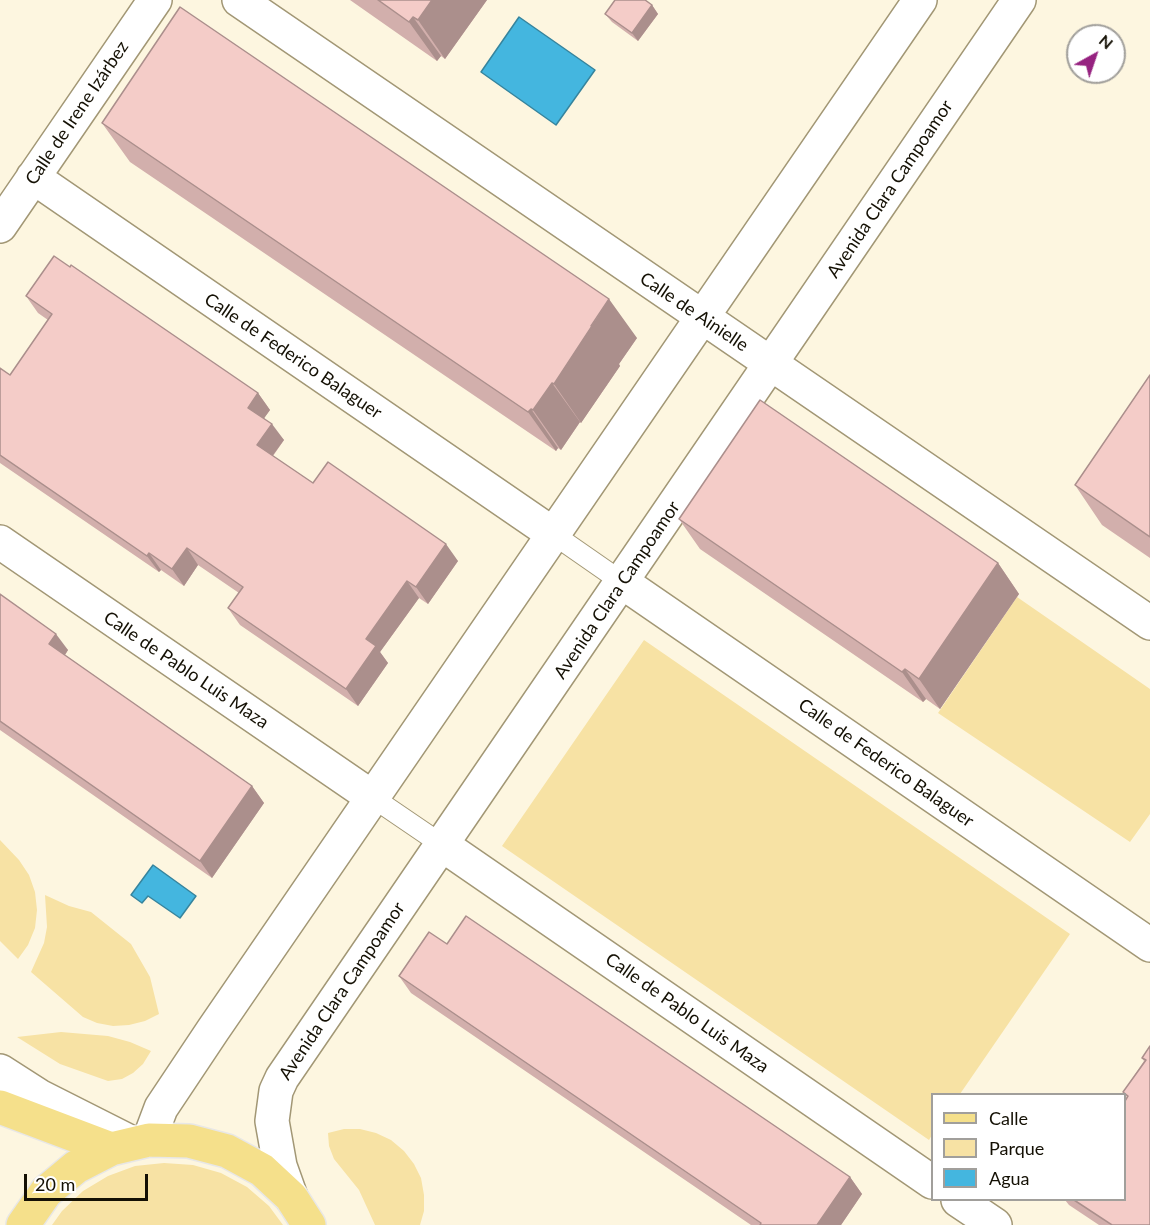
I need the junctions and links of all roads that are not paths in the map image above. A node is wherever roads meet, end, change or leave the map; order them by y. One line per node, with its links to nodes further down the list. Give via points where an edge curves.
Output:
1 (155, 0): 5 (street, Calle de Irene Izárbez)
2 (239, 0): 7 (street, Calle de Ainielle)
3 (920, 0): 7 (street)
4 (1019, 0): 8 (street, Avenida Clara Campoamor)
5 (33, 177): 6 (street, Calle de Irene Izárbez); 9 (street, Calle de Federico Balaguer)
6 (0, 226)
7 (702, 318): 8 (street, Calle de Ainielle); 9 (street)
8 (771, 364): 11 (street, Avenida Clara Campoamor); 12 (street, Calle de Ainielle)
9 (553, 534): 11 (lane); 13 (street)
10 (0, 542): 13 (street, Calle de Pablo Luis Maza)
11 (622, 582): 14 (street, Avenida Clara Campoamor); 15 (street, Calle de Federico Balaguer)
12 (1150, 623)
13 (372, 797): 14 (lane); 18 (street, via 161,1108)
14 (441, 844): 19 (street, Calle de Pablo Luis Maza); 20 (street, Avenida Clara Campoamor, via 276,1090 272,1121 280,1166)
15 (1150, 945)
16 (0, 1071): 18 (street)
17 (0, 1107): 18 (main road)
18 (131, 1144): 20 (main road, via 189,1141 227,1151 262,1170); 22 (main road, via 76,1167 46,1192)
19 (931, 1181)
20 (291, 1197): 23 (main road)
21 (959, 1201): 24 (street)
22 (22, 1225)
23 (309, 1225)
24 (995, 1225)

